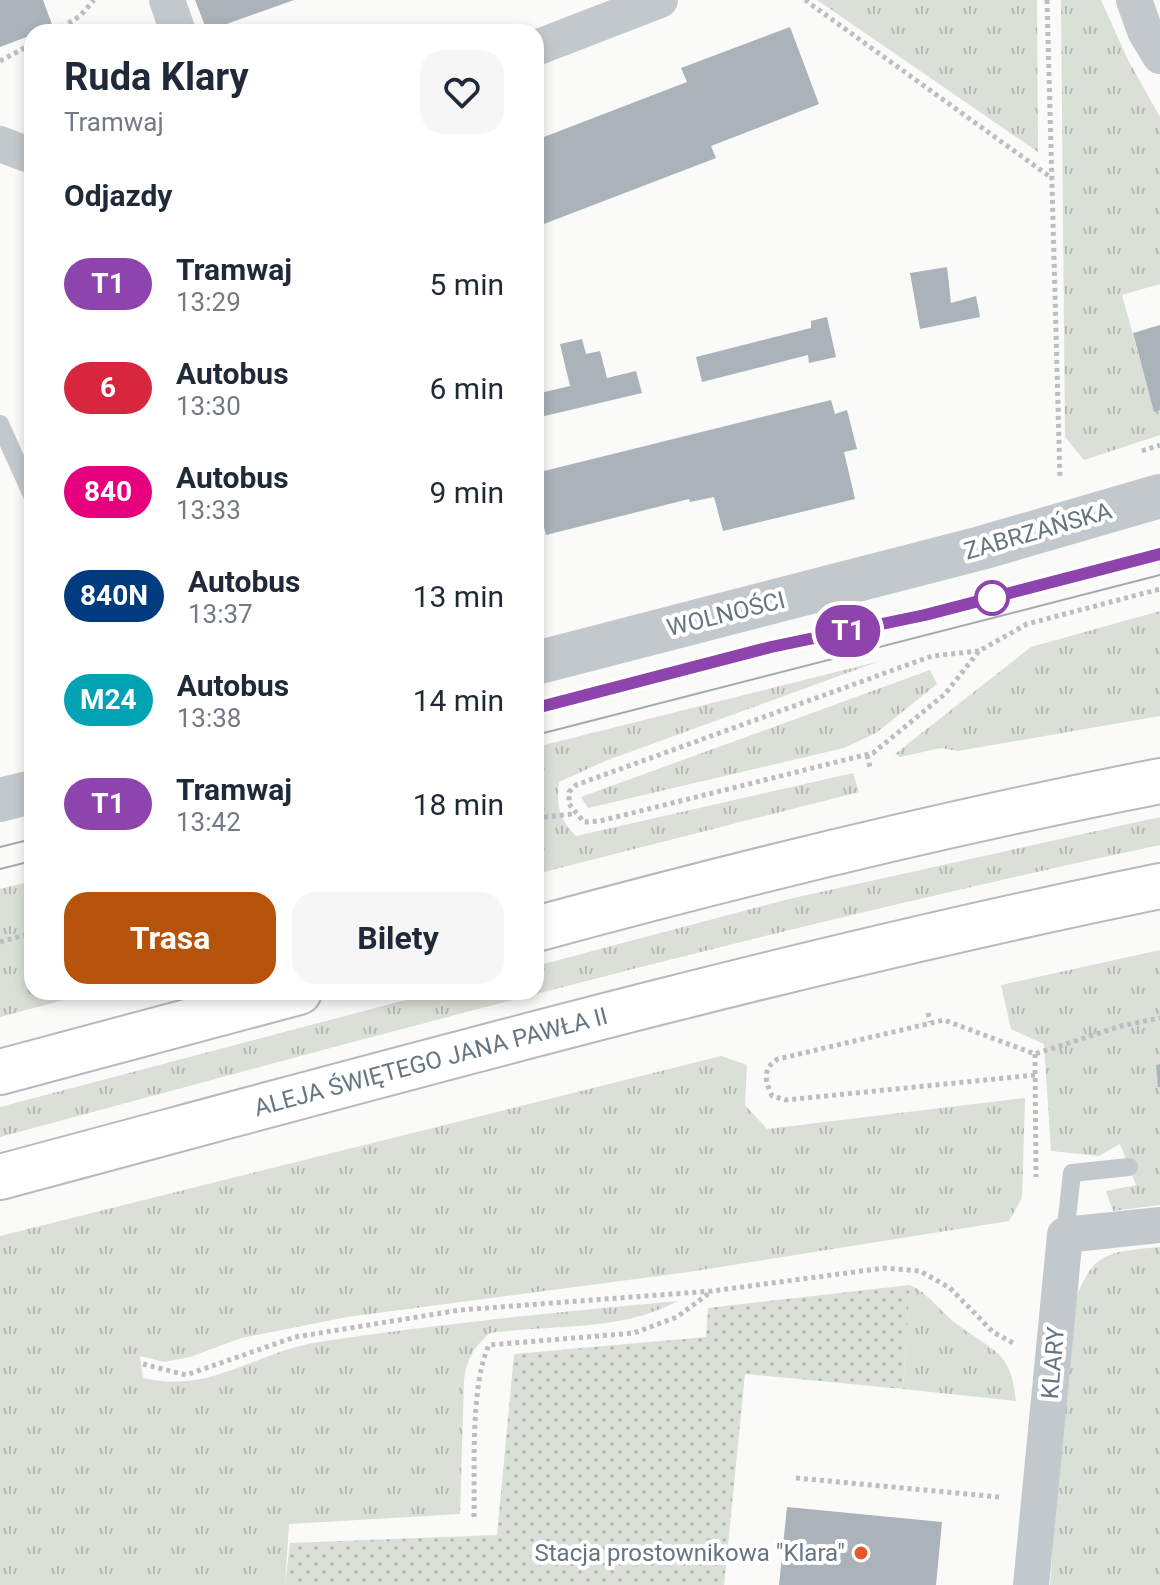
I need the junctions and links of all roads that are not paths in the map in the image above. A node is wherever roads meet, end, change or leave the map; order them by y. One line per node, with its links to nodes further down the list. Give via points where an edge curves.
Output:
1 (167, 0): 4 (street)
2 (660, 0): 5 (street)
3 (1134, 0): 6 (street)
4 (175, 24)
5 (544, 45)
6 (1160, 56)
7 (0, 144): 8 (street)
8 (24, 153)
9 (0, 424): 10 (lane)
10 (24, 477)
11 (1160, 496): 12 (street, ZABRZAŃSKA)
12 (916, 565): 13 (street, WOLNOŚCI)
13 (544, 661)
14 (1160, 781): 20 (main road, via 726,878)
15 (24, 794): 16 (street)
16 (0, 800)
17 (1160, 886): 19 (main road)
18 (1160, 904): 19 (main road)
19 (1028, 913): 24 (main road, ALEJA ŚWIĘTEGO JANA PAWŁA II, via 428,1062)
20 (544, 927)
21 (269, 1000): 22 (main road)
22 (0, 1072)
23 (1129, 1167): 26 (lane, via 1072,1173)
24 (0, 1177)
25 (1160, 1225): 26 (street)
26 (1065, 1235): 27 (street, KLARY)
27 (1031, 1585)

